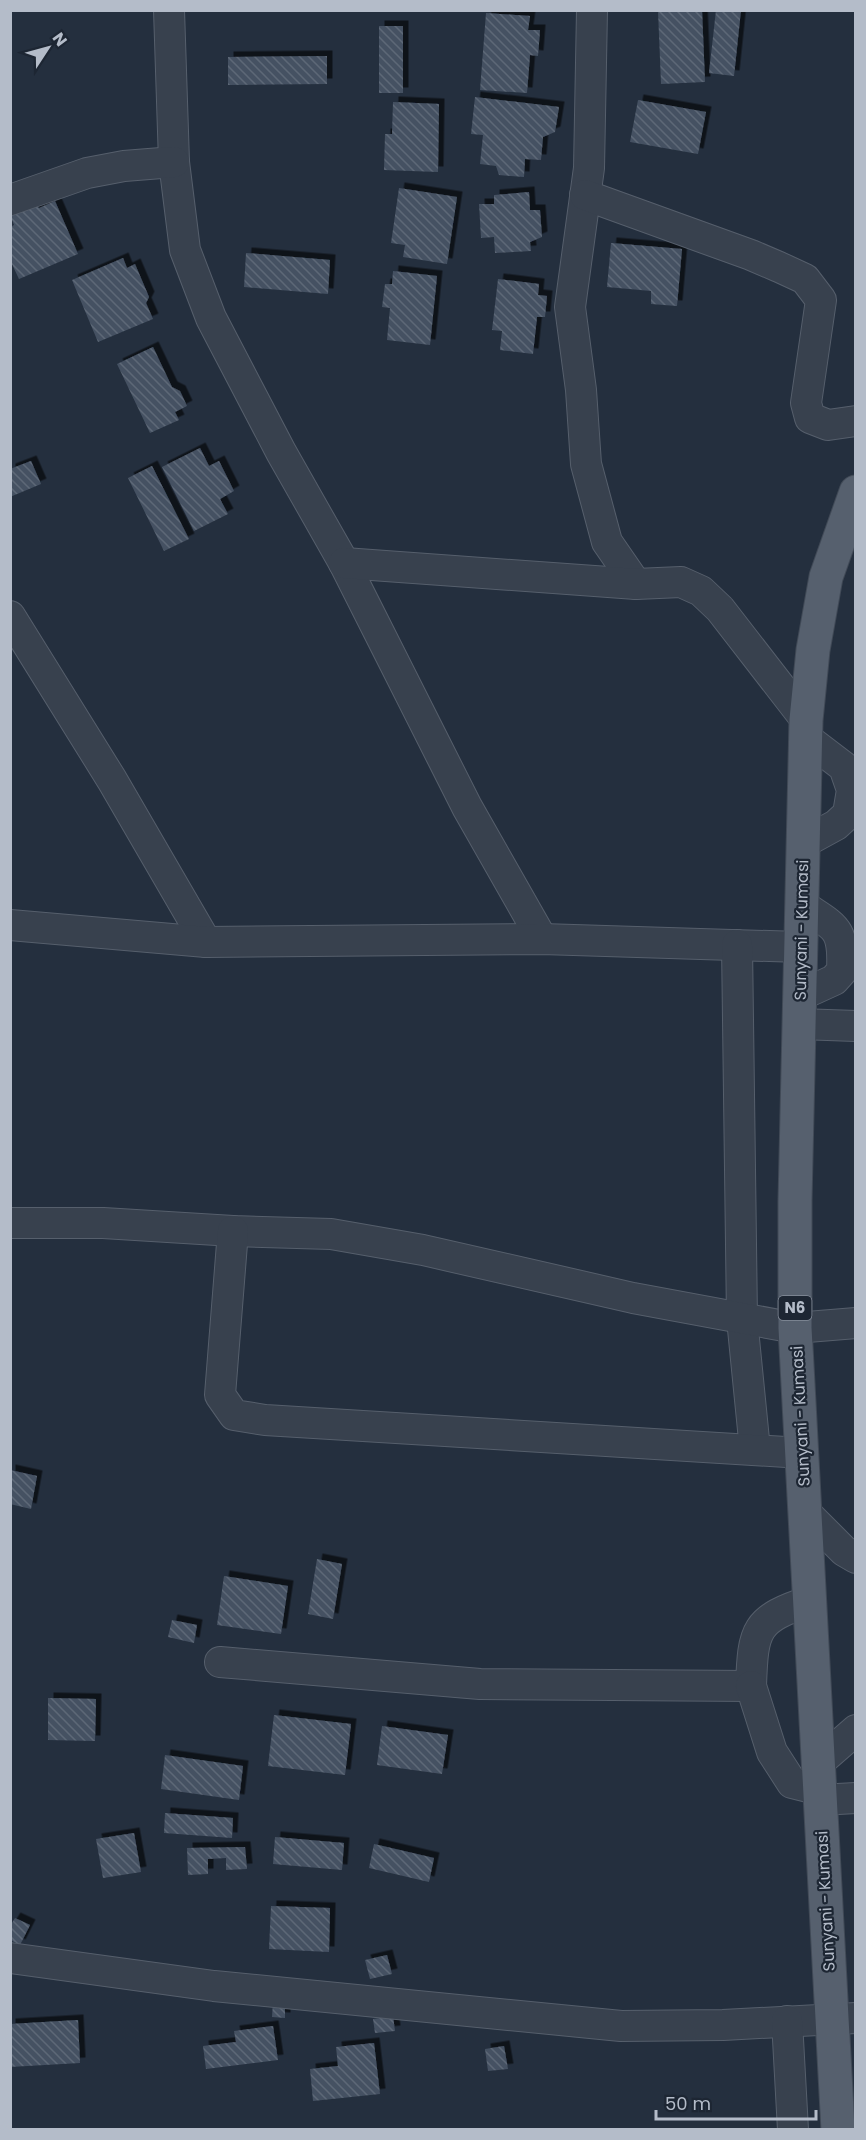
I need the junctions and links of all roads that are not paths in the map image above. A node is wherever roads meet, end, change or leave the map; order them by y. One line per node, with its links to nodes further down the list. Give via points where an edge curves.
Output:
1 (169, 10): 3 (street)
2 (592, 10): 4 (street)
3 (174, 162): 5 (street, via 87,173); 8 (street, via 185,250 211,318)
4 (585, 195): 6 (street, via 751,255 805,279 820,300 806,403 810,418 828,425); 9 (street, via 570,307 586,464 607,542)
5 (10, 200)
6 (855, 421)
7 (855, 492): 11 (main road, Sunyani - Kumasi / N6, via 826,577 813,650)
8 (344, 563): 9 (street); 15 (street, via 466,807)
9 (636, 584): 11 (street, via 681,582 701,591 720,609)
10 (10, 616): 16 (street)
11 (806, 729): 12 (main road, Sunyani - Kumasi / N6); 12 (street, via 844,768 852,790 848,814)
12 (803, 843): 13 (main road, Sunyani - Kumasi / N6)
13 (802, 905): 18 (main road, Sunyani - Kumasi / N6); 19 (street, via 835,928 843,948 842,971)
14 (10, 925): 16 (street)
15 (542, 939): 16 (street); 17 (street)
16 (206, 942)
17 (737, 945): 18 (street); 23 (street)
18 (800, 947): 19 (main road, Sunyani - Kumasi / N6)
19 (799, 1010): 20 (street); 25 (main road, Sunyani - Kumasi / N6)
20 (855, 1026)
21 (10, 1223): 22 (street, via 103,1223)
22 (233, 1231): 23 (street, via 342,1236); 26 (street, via 219,1395 234,1415)
23 (742, 1318): 25 (street); 26 (street)
24 (855, 1323): 25 (street)
25 (795, 1328): 27 (main road, Sunyani - Kumasi / N6)
26 (754, 1450): 27 (street)
27 (802, 1453): 28 (main road, Sunyani - Kumasi / N6)
28 (805, 1512): 29 (street); 30 (main road, Sunyani - Kumasi / N6)
29 (855, 1558)
30 (810, 1600): 32 (street, via 767,1619 757,1634); 34 (main road, Sunyani - Kumasi / N6)
31 (220, 1662): 32 (street, via 480,1684)
32 (752, 1686): 34 (street, via 772,1752 792,1782)
33 (855, 1730): 34 (street)
34 (819, 1785): 35 (street); 37 (main road, Sunyani - Kumasi / N6)
35 (855, 1798)
36 (10, 1958): 38 (street, via 214,1986 621,2026)
37 (843, 2018): 38 (street); 40 (main road, Sunyani - Kumasi / N6)
38 (787, 2021): 39 (street)
39 (792, 2130)
40 (837, 2130)

